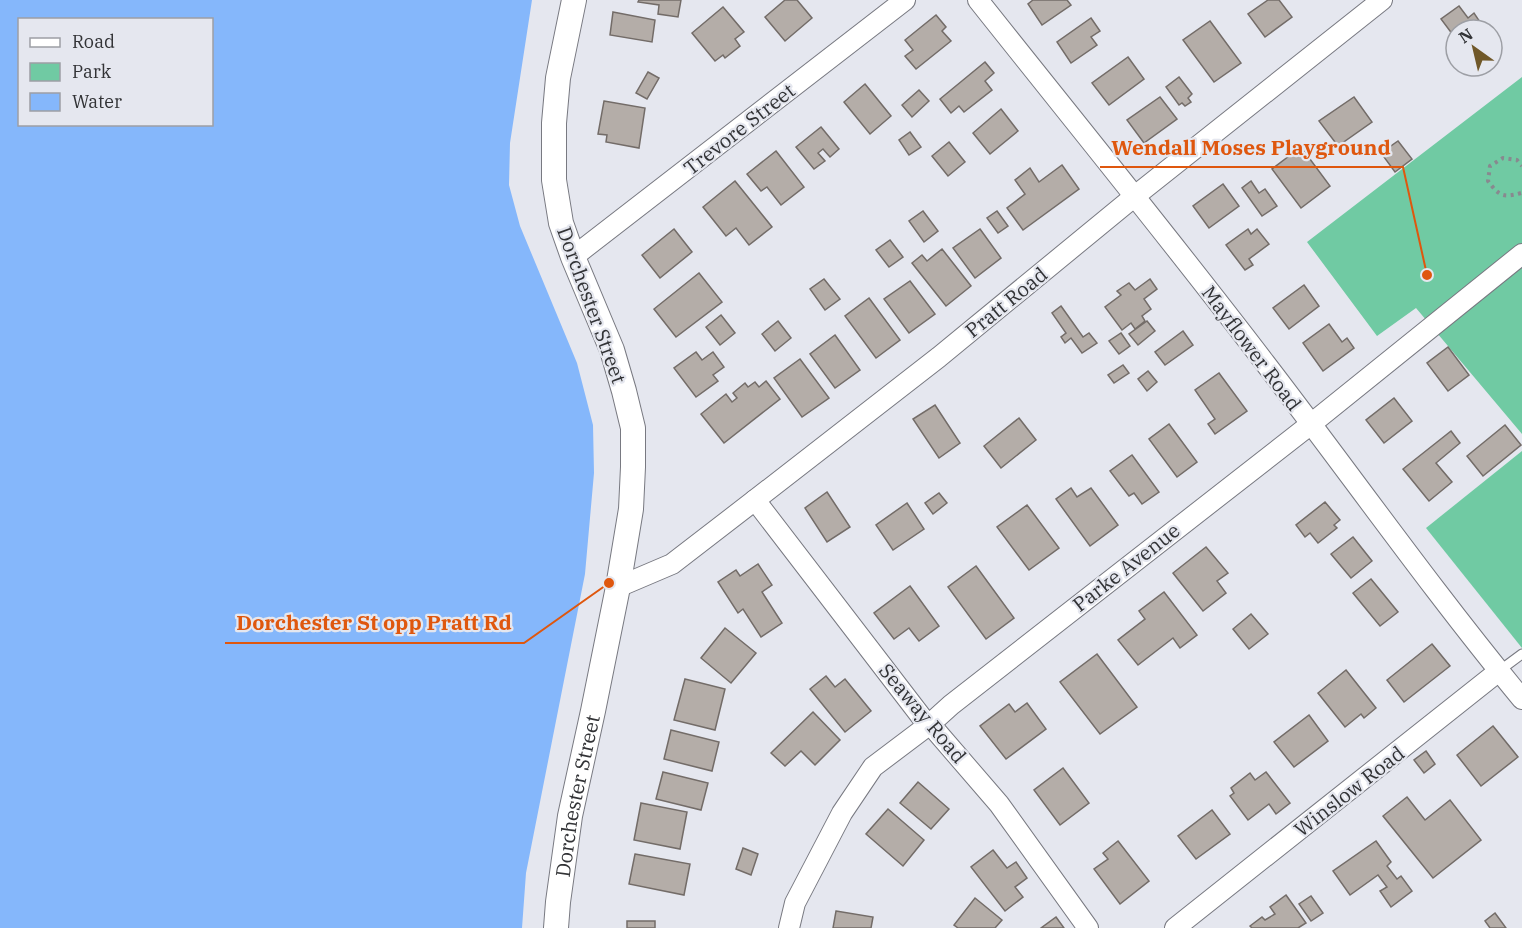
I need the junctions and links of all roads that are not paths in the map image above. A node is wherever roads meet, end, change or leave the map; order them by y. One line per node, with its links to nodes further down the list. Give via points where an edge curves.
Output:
1 (574, 0): 7 (street, Dorchester Street, via 558,78 554,123 554,180 561,223)
2 (905, 0): 7 (street, Trevore Street)
3 (978, 0): 5 (street, Mayflower Road)
4 (1382, 0): 5 (street, Pratt Road)
5 (1135, 196): 8 (street, Mayflower Road); 9 (street, Pratt Road, via 939,357)
6 (1522, 254): 8 (street, Parke Avenue)
7 (573, 257): 10 (street, Dorchester Street, via 612,350 633,428 631,509)
8 (1311, 424): 12 (street, Mayflower Road); 14 (street, Parke Avenue)
9 (755, 500): 10 (street, Pratt Road, via 672,564); 14 (street, Seaway Road)
10 (618, 587): 15 (street, Dorchester Street, via 570,816)
11 (1522, 654): 12 (lane, Winslow Road)
12 (1499, 671): 13 (street, Mayflower Road); 18 (street, Winslow Road)
13 (1522, 699)
14 (930, 724): 16 (street, Parke Avenue, via 873,767 842,813 805,883); 17 (street, Seaway Road, via 999,804)
15 (555, 928)
16 (789, 928)
17 (1088, 928)
18 (1175, 928)

